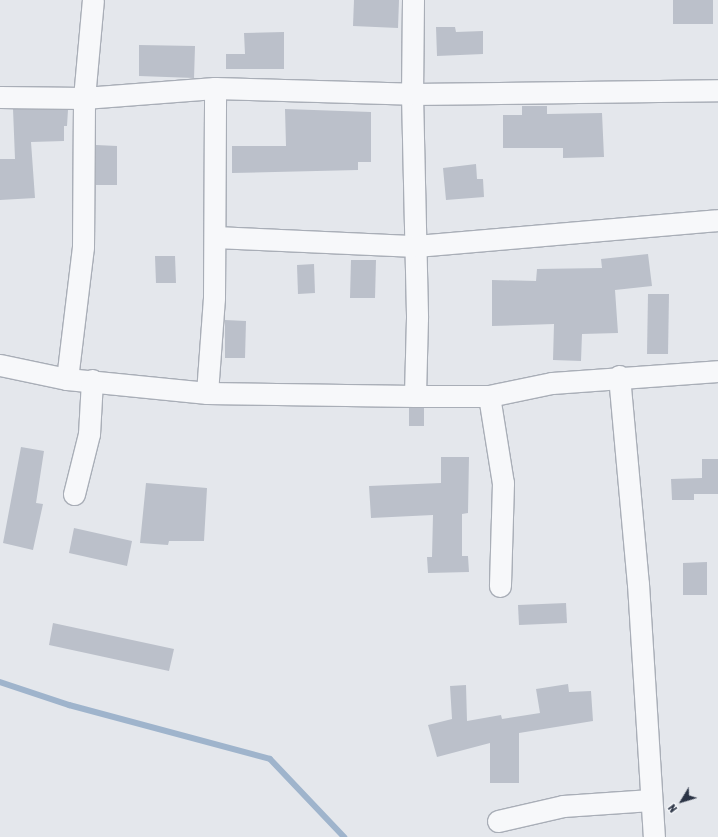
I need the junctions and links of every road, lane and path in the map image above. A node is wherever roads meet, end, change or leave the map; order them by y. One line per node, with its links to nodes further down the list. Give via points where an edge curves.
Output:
1 (93, 0): 7 (street)
2 (414, 0): 5 (street)
3 (215, 88): 5 (street); 7 (street); 9 (street)
4 (718, 90): 5 (street)
5 (412, 94): 10 (street)
6 (0, 97): 7 (street)
7 (84, 98): 14 (street, via 82,247)
8 (718, 220): 10 (street)
9 (214, 237): 10 (street); 16 (street, via 214,298)
10 (416, 246): 17 (street)
11 (0, 365): 14 (street)
12 (718, 371): 13 (street)
13 (619, 376): 18 (street, via 552,383); 21 (street, via 638,584)
14 (66, 379): 15 (street)
15 (92, 380): 16 (street); 19 (street, via 89,434)
16 (207, 393): 17 (street)
17 (415, 396): 18 (street)
18 (489, 396): 20 (street, via 503,483)
19 (74, 494)
20 (500, 586)
21 (652, 800): 22 (street, via 563,806); 23 (street)
22 (498, 821)
23 (654, 837)

